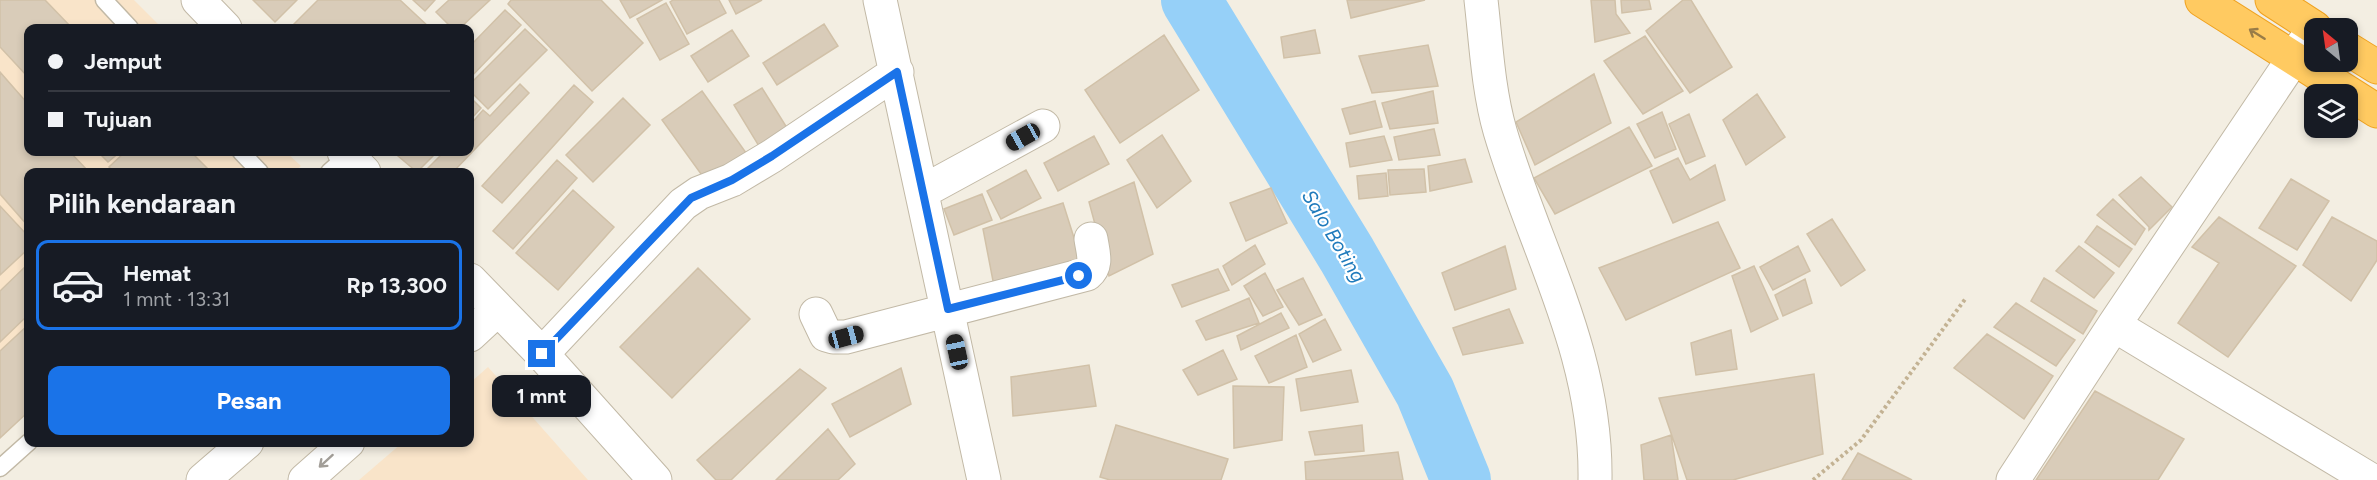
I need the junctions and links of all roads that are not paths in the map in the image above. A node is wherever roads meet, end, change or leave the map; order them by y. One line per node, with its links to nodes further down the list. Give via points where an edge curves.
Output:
1 (104, 0): 8 (lane)
2 (198, 0): 9 (street)
3 (880, 0): 14 (street)
4 (1481, 0): 36 (street, via 1500,128 1573,332 1588,394 1596,451)
5 (2202, 0): 12 (highway, one-way to 5)
6 (2272, 0): 7 (highway)
7 (2304, 21)
8 (126, 24)
9 (221, 24)
10 (2304, 43): 12 (street)
11 (2358, 55): 13 (highway)
12 (2294, 58): 15 (highway); 25 (street)
13 (2377, 67)
14 (897, 72): 19 (street); 27 (street, via 772,156 691,198)
15 (2377, 111)
16 (1043, 126): 19 (street)
17 (245, 156): 18 (lane)
18 (256, 168)
19 (922, 192): 23 (street)
20 (1091, 239): 23 (street, via 1095,262 1087,274)
21 (474, 284): 22 (street)
22 (498, 309): 26 (street); 27 (street)
23 (948, 309): 24 (street, via 833,338 826,335); 35 (street)
24 (816, 314)
25 (2114, 325): 37 (street); 38 (street)
26 (474, 331)
27 (542, 354): 32 (street)
28 (24, 446): 31 (lane)
29 (243, 447): 33 (street)
30 (342, 447): 34 (street, one-way to 34)
31 (0, 468)
32 (636, 474)
33 (220, 475)
34 (305, 480)
35 (984, 480)
36 (1595, 480)
37 (2013, 480)
38 (2371, 480)

